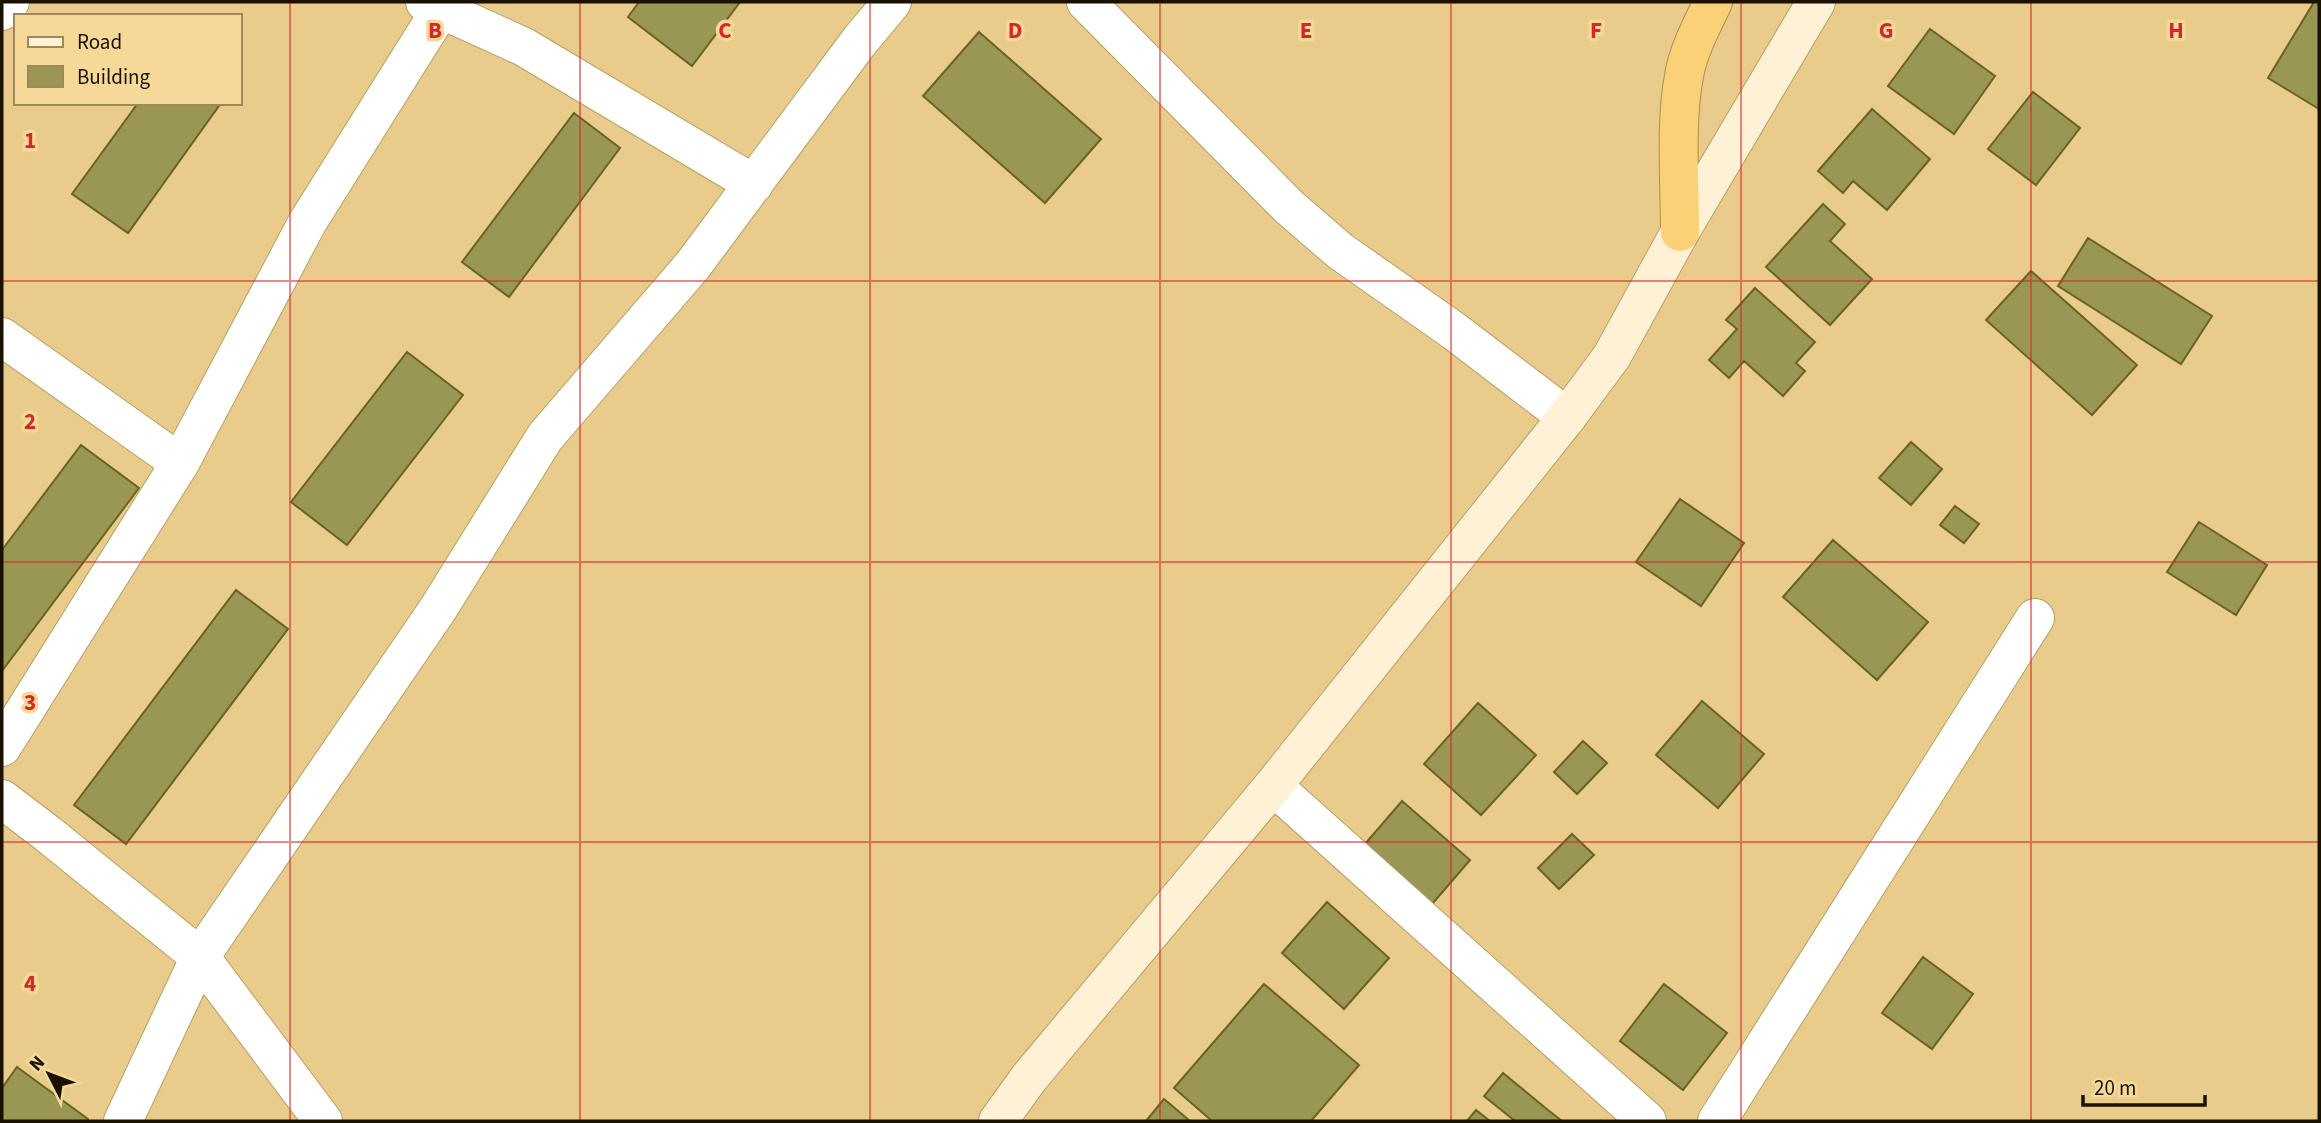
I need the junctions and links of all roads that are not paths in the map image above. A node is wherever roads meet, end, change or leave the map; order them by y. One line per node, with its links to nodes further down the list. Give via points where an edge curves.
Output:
1 (10, 2): 7 (street)
2 (892, 2): 8 (street)
3 (1086, 2): 11 (street, via 1288,206 1340,251)
4 (1713, 2): 9 (highway, via 1684,76)
5 (1816, 2): 9 (main road)
6 (433, 5): 8 (street, via 524,47); 12 (street, via 307,223)
7 (2, 11)
8 (754, 184): 17 (street, via 693,265 545,437 438,609)
9 (1680, 232): 11 (main road, via 1612,356)
10 (2, 337): 12 (street)
11 (1567, 417): 15 (main road)
12 (180, 463): 14 (street)
13 (2035, 618): 22 (street)
14 (2, 747)
15 (1273, 786): 20 (main road); 21 (street)
16 (2, 799): 17 (street)
17 (200, 957): 18 (street); 19 (street)
18 (123, 1121)
19 (323, 1121)
20 (998, 1121)
21 (1647, 1121)
22 (1717, 1121)

